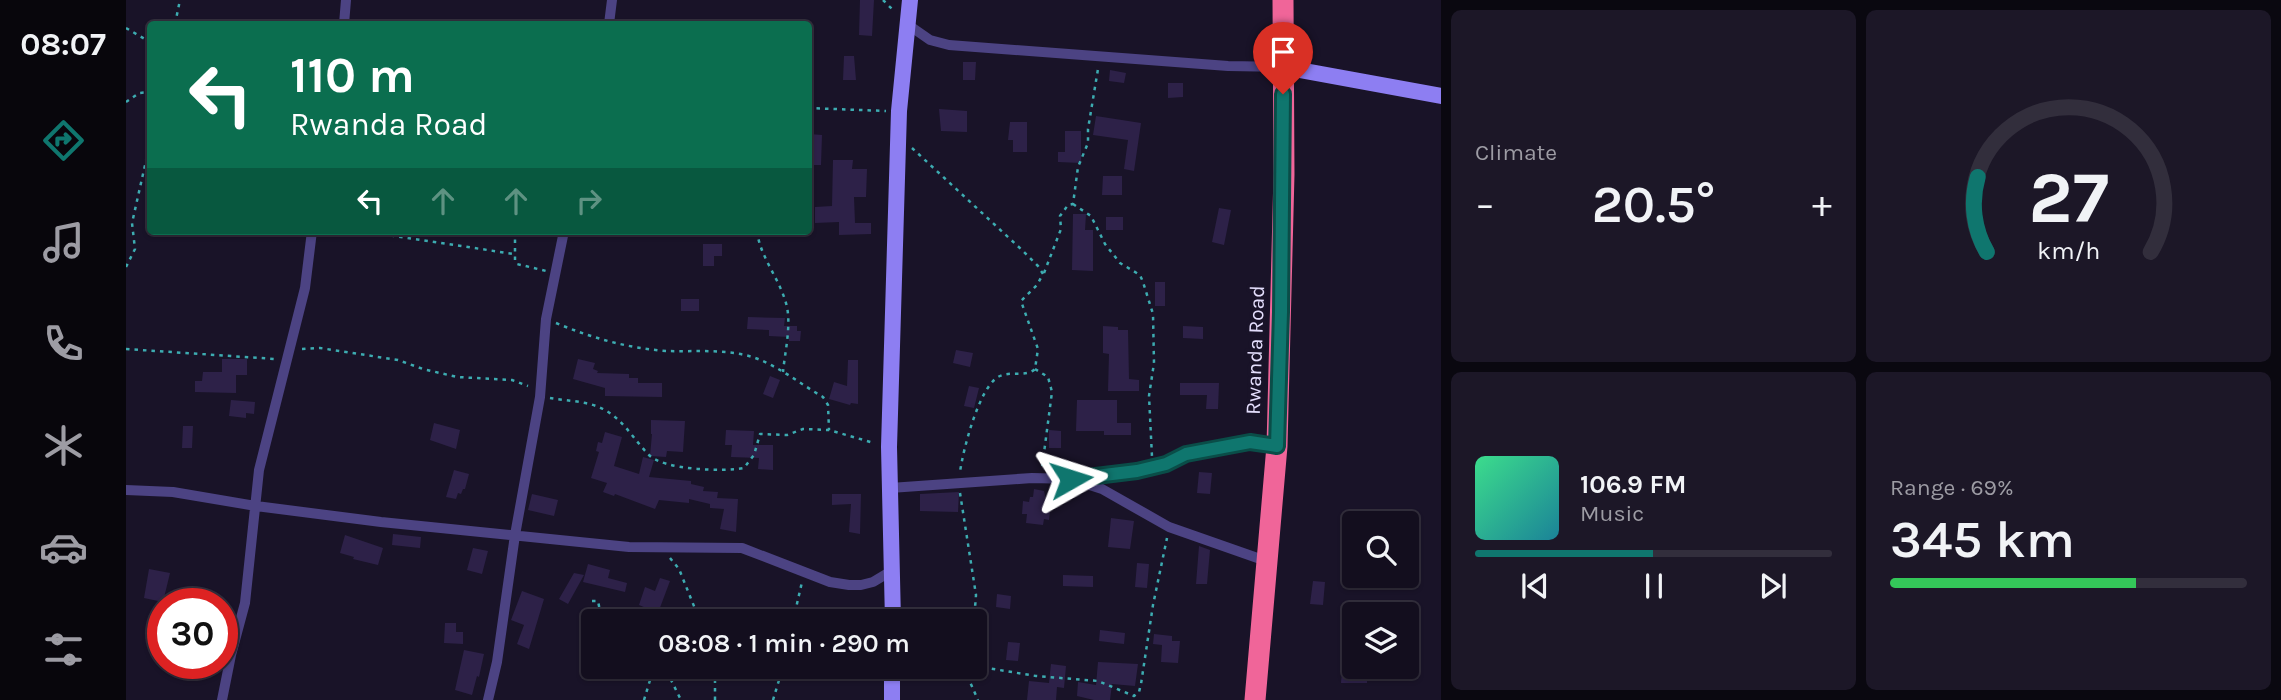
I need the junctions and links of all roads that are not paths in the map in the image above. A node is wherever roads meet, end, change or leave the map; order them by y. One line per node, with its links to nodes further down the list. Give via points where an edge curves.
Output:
1 (346, 0): 5 (street)
2 (612, 0): 6 (street)
3 (910, 0): 7 (street)
4 (1283, 0): 8 (highway, Rwanda Road)
5 (344, 21)
6 (609, 21)
7 (907, 24): 8 (street, via 930,40 948,45); 14 (street, via 899,111)
8 (1283, 67): 9 (street); 12 (highway, Rwanda Road)
9 (1441, 96)
10 (312, 235): 16 (street, via 305,288 259,470)
11 (563, 235): 17 (street)
12 (1277, 446): 13 (street, via 1250,442 1186,454 1153,467); 18 (highway, Rwanda Road)
13 (1071, 479): 14 (street); 18 (street, via 1102,489 1169,527)
14 (890, 488): 19 (street)
15 (126, 490): 16 (street, via 173,492)
16 (256, 506): 17 (street); 22 (street, via 245,603)
17 (514, 535): 19 (street, via 663,548 742,548 830,582 861,585); 23 (street)
18 (1266, 561): 25 (highway, Rwanda Road)
19 (893, 570): 20 (street)
20 (892, 609)
21 (892, 679): 24 (street)
22 (222, 700)
23 (488, 700)
24 (892, 700)
25 (1255, 700)

